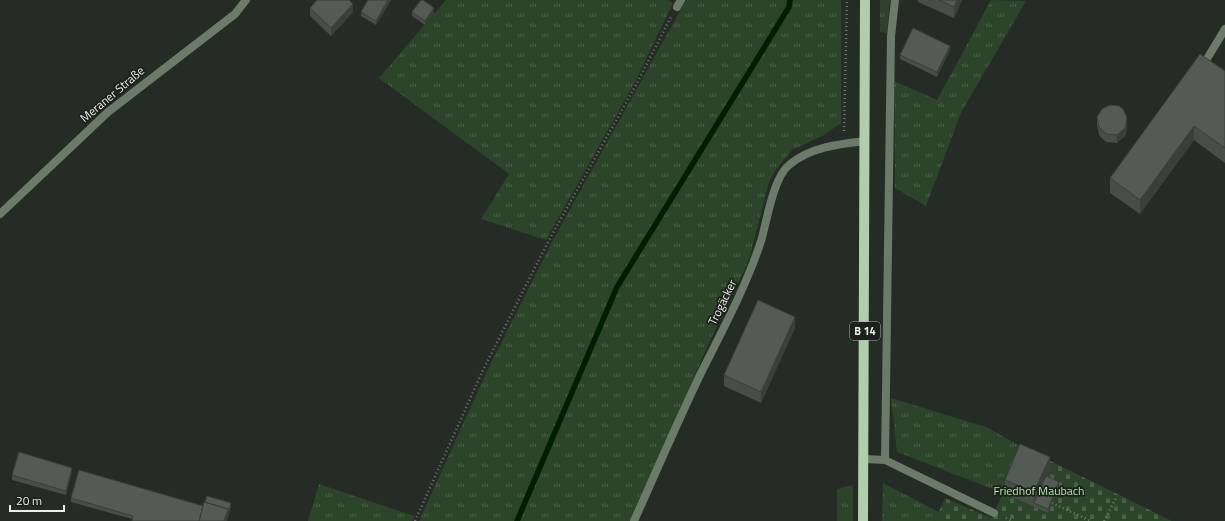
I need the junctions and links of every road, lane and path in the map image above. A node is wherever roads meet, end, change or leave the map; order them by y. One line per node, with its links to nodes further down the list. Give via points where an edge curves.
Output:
1 (246, 0): 10 (street, Meraner Straße, via 235,14 108,112)
2 (847, 0): 9 (path)
3 (865, 0): 8 (main road, B 14)
4 (895, 0): 12 (street, via 891,36)
5 (679, 3): 16 (path, via 549,240 483,370)
6 (1225, 29): 7 (street, via 1205,62)
7 (1225, 76)
8 (865, 141): 9 (street, Trogäcker); 11 (main road, B 14)
9 (844, 143): 17 (street, Trogäcker, via 808,152 787,165 775,189 752,269)
10 (0, 214)
11 (864, 459): 12 (street); 18 (main road, B 14)
12 (885, 460): 15 (street, via 927,485)
13 (1116, 498): 20 (path)
14 (1052, 503): 19 (path)
15 (994, 513)
16 (415, 521)
17 (634, 521)
18 (863, 521)
19 (1091, 521)
20 (1104, 521)

